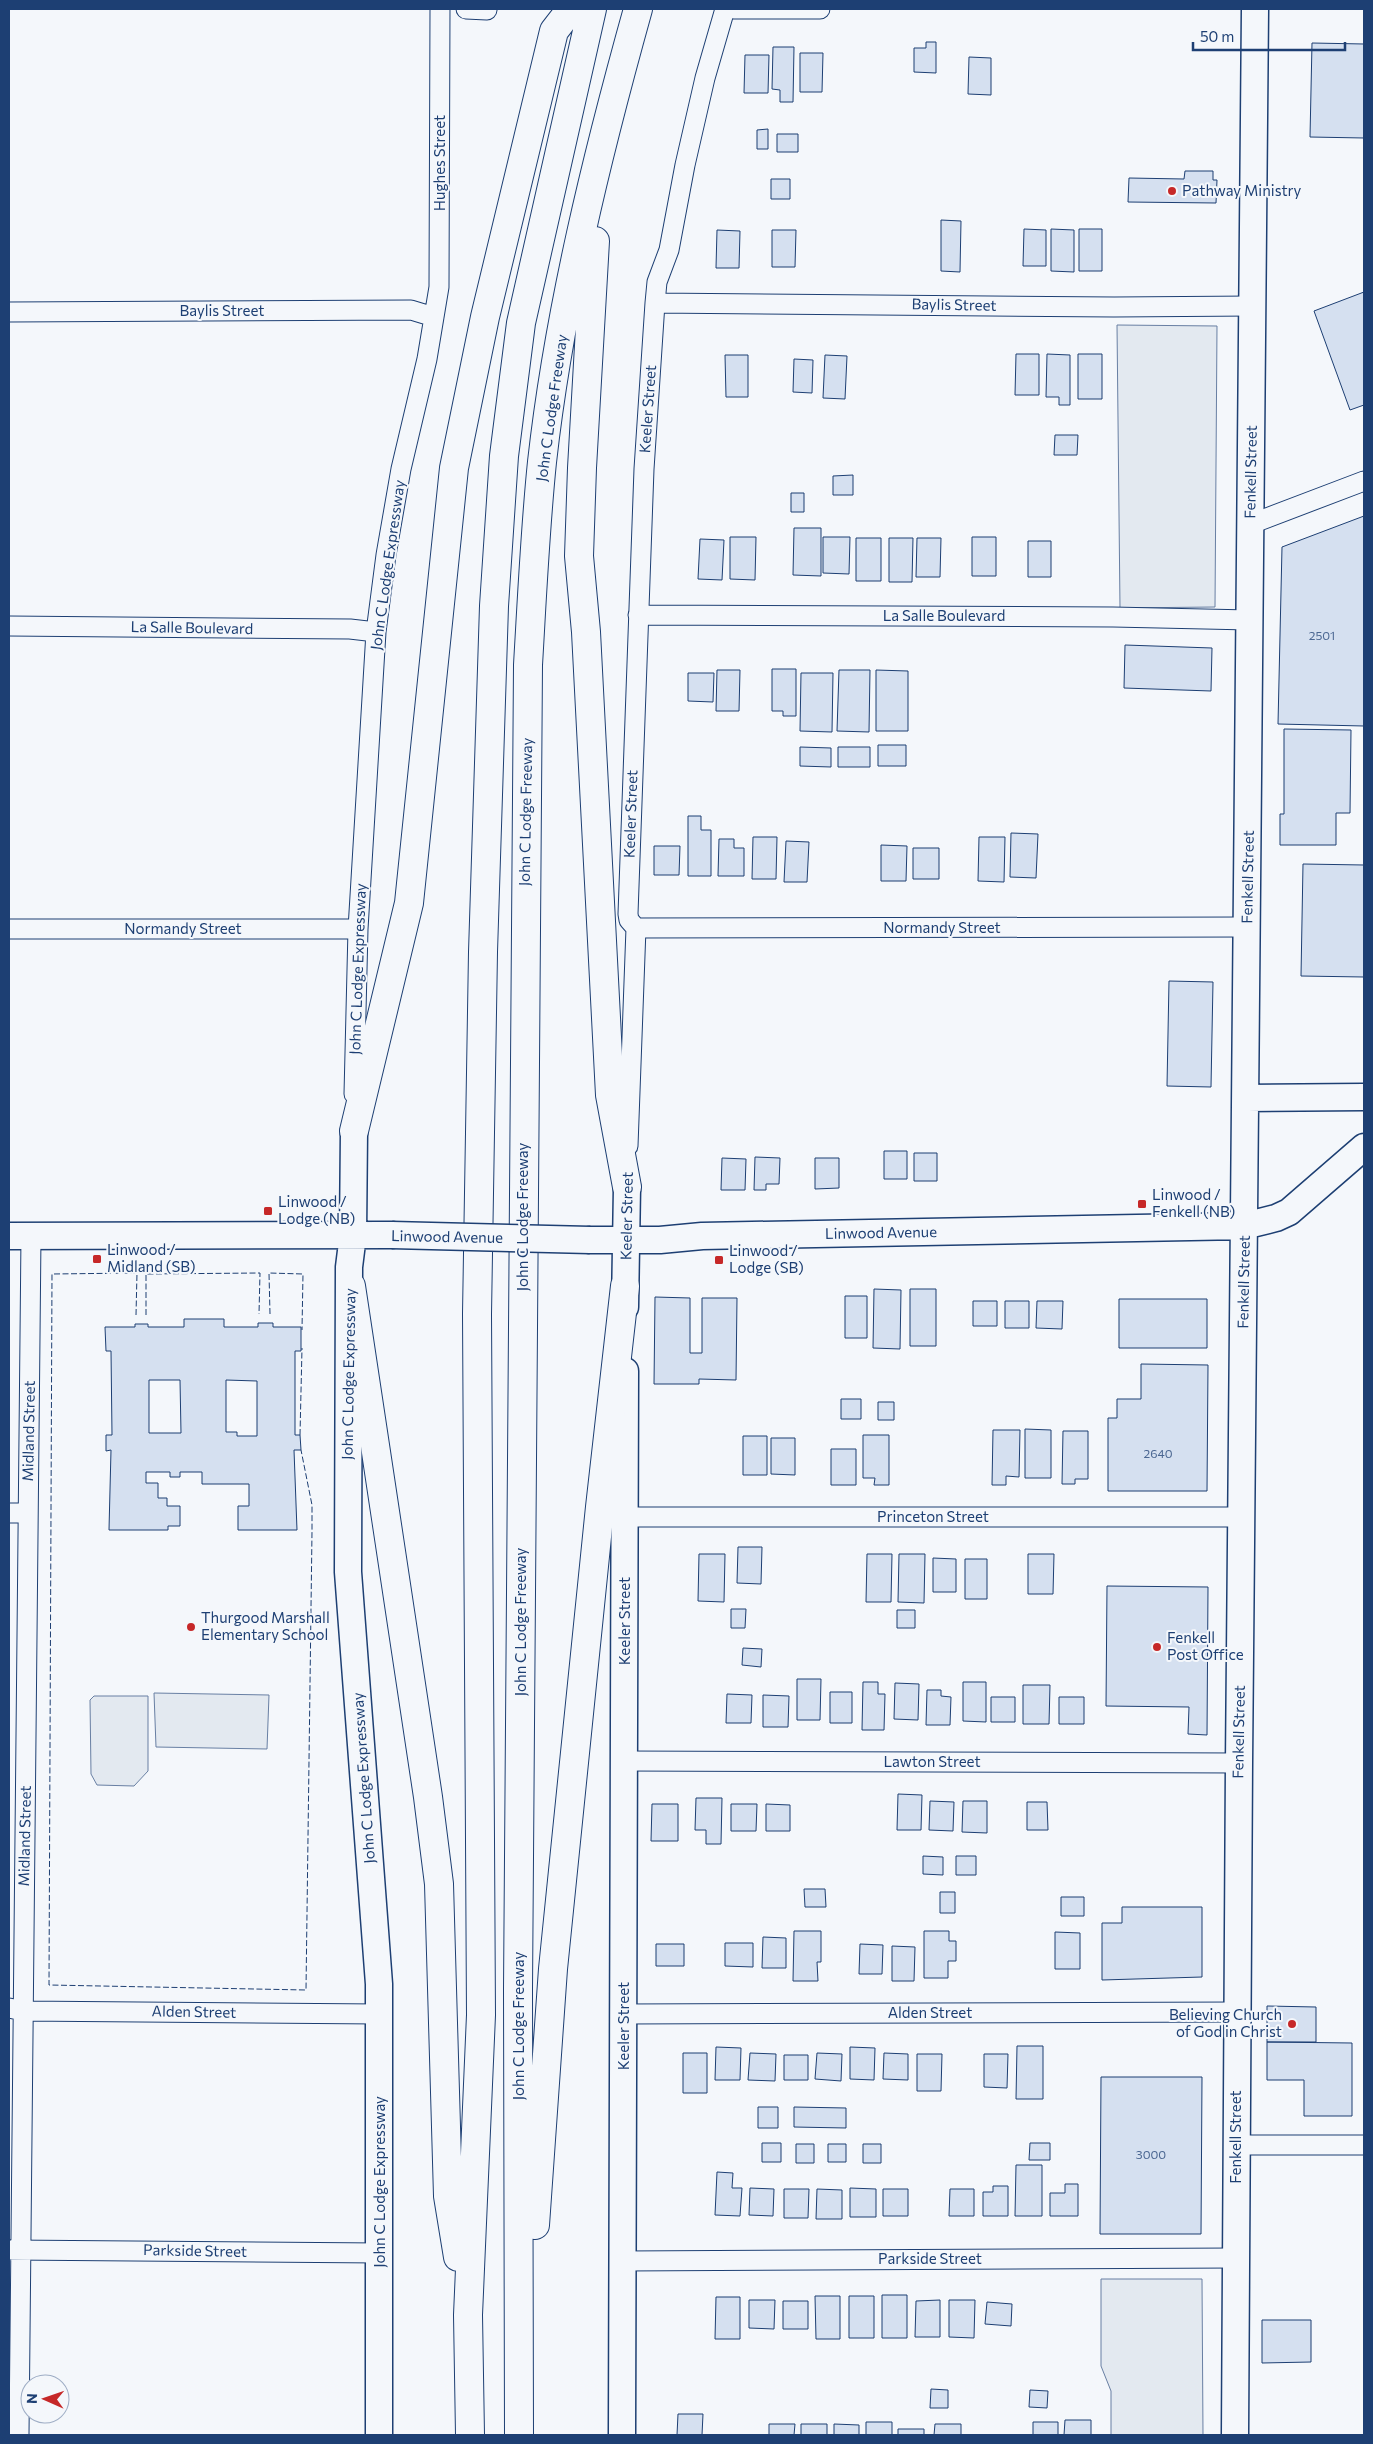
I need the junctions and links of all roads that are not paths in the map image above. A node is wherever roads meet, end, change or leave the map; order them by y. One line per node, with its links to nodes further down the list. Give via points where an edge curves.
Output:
1 (440, 9): 15 (street, Hughes Street, via 439,287)
2 (466, 9): 10 (street)
3 (571, 9): 28 (highway, via 554,31 485,316 454,468 409,903)
4 (592, 9): 55 (highway, via 521,323 504,456 494,606 484,902 477,1314 481,2015)
5 (638, 9): 11 (highway, John C Lodge Freeway)
6 (725, 9): 12 (street, Keeler Street, via 704,78 669,250 657,282)
7 (734, 9): 8 (street)
8 (820, 9)
9 (1255, 9): 13 (street, Fenkell Street)
10 (487, 10)
11 (602, 138): 30 (highway, via 590,304 579,556 610,1095); 54 (highway, John C Lodge Freeway, via 564,317 542,462 528,666 518,1990)
12 (655, 303): 13 (street, Baylis Street); 18 (street, Keeler Street)
13 (1253, 306): 17 (street, Fenkell Street)
14 (9, 312): 15 (street, Baylis Street, via 411,310)
15 (434, 317): 21 (street, John C Lodge Expressway, via 386,555)
16 (1364, 481): 17 (street)
17 (1250, 524): 19 (street, Fenkell Street)
18 (638, 615): 19 (street, La Salle Boulevard); 23 (street, Keeler Street, via 628,914)
19 (1250, 620): 22 (street, Fenkell Street)
20 (9, 626): 21 (street, La Salle Boulevard, via 350,629)
21 (376, 632): 25 (street, John C Lodge Expressway)
22 (1247, 927): 23 (street, Normandy Street); 27 (street, Fenkell Street)
23 (636, 928): 30 (street, Keeler Street)
24 (9, 929): 25 (street, Normandy Street)
25 (358, 930): 28 (street, John C Lodge Expressway)
26 (1364, 1097): 27 (street)
27 (1246, 1098): 31 (street, Fenkell Street)
28 (354, 1130): 32 (street, John C Lodge Expressway)
29 (1364, 1147): 31 (street, Linwood Avenue, via 1289,1212)
30 (627, 1187): 34 (street, Keeler Street)
31 (1244, 1226): 34 (street, Linwood Avenue, via 702,1236); 40 (street, Fenkell Street)
32 (353, 1235): 33 (street, Linwood Avenue); 34 (street, Linwood Avenue, bridge); 35 (street, John C Lodge Expressway, via 349,1267)
33 (20, 1236): 38 (street, Midland Street)
34 (626, 1241): 36 (street, Keeler Street)
35 (351, 1286): 46 (street, John C Lodge Expressway, via 348,1572); 55 (highway, via 439,1884 448,2196)
36 (626, 1286): 39 (street, Keeler Street); 54 (highway, via 552,1969 537,2215)
37 (9, 1512): 38 (street)
38 (28, 1512): 41 (street, Midland Street)
39 (625, 1517): 40 (street, Princeton Street); 42 (street, Keeler Street)
40 (1241, 1517): 43 (street, Fenkell Street)
41 (17, 1758): 44 (street, Midland Street)
42 (624, 1761): 43 (street, Lawton Street); 47 (street, Keeler Street)
43 (1239, 1762): 45 (street, Fenkell Street)
44 (16, 2010): 46 (street, Alden Street); 50 (street, Midland Street)
45 (1237, 2012): 47 (street, Alden Street); 48 (street, Fenkell Street)
46 (379, 2014): 51 (street, John C Lodge Expressway)
47 (624, 2014): 53 (street, Keeler Street)
48 (1236, 2145): 49 (street); 52 (street, Fenkell Street)
49 (1364, 2145)
50 (15, 2250): 51 (street, Parkside Street); 56 (street, Midland Street)
51 (380, 2253): 57 (street, John C Lodge Expressway)
52 (1236, 2258): 53 (street, Parkside Street); 61 (street, Fenkell Street)
53 (623, 2261): 60 (street, Keeler Street)
54 (520, 2305): 59 (highway, John C Lodge Freeway)
55 (468, 2315): 58 (highway)
56 (19, 2435)
57 (379, 2435)
58 (470, 2435)
59 (519, 2435)
60 (622, 2435)
61 (1235, 2435)

